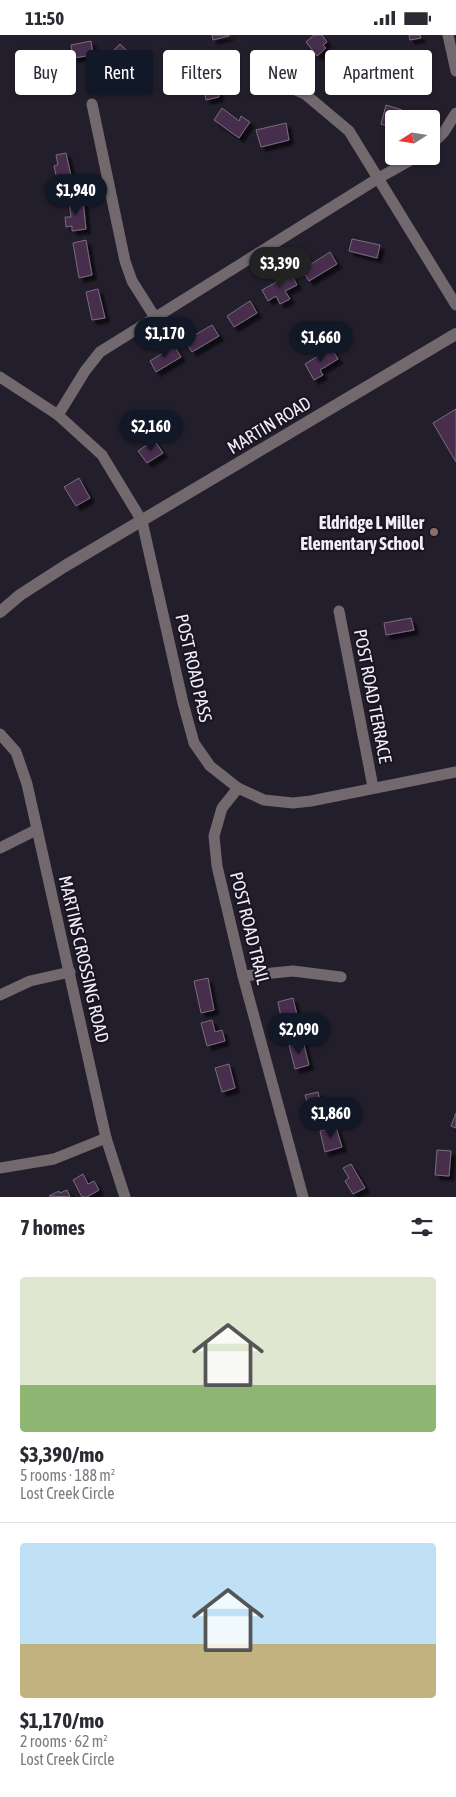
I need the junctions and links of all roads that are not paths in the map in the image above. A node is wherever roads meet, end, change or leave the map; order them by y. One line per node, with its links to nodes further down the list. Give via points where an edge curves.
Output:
1 (448, 35): 2 (street)
2 (456, 71)
3 (305, 95): 8 (street, via 349,131)
4 (92, 103): 10 (street, via 125,261 132,281)
5 (456, 113): 6 (street)
6 (440, 136)
7 (402, 165): 8 (street)
8 (378, 179): 9 (street); 10 (street)
9 (456, 305)
10 (156, 319): 13 (street, via 100,352)
11 (456, 334): 14 (street, MARTIN ROAD)
12 (0, 377): 13 (street, POST ROAD PASS)
13 (58, 415): 14 (street, POST ROAD PASS, via 102,455)
14 (142, 521): 16 (street, MARTIN ROAD, via 20,595); 20 (street, POST ROAD PASS, via 194,743 210,766)
15 (338, 611): 19 (street, POST ROAD TERRACE)
16 (0, 612)
17 (0, 734): 21 (street, MARTINS CROSSING ROAD, via 16,752 27,784)
18 (456, 772): 19 (street, POST ROAD PASS)
19 (374, 787): 20 (street, POST ROAD PASS, via 293,803 264,800)
20 (238, 788): 24 (street, POST ROAD TRAIL, via 222,808 214,836 217,866)
21 (36, 830): 22 (street); 23 (street, MARTINS CROSSING ROAD)
22 (0, 848)
23 (70, 972): 26 (street, via 30,981); 27 (street, MARTINS CROSSING ROAD)
24 (244, 976): 25 (street, via 293,971); 30 (street, POST ROAD TRAIL)
25 (341, 977)
26 (0, 995)
27 (106, 1138): 28 (street, via 54,1159); 29 (street, MARTINS CROSSING ROAD)
28 (0, 1168)
29 (125, 1197)
30 (303, 1197)

